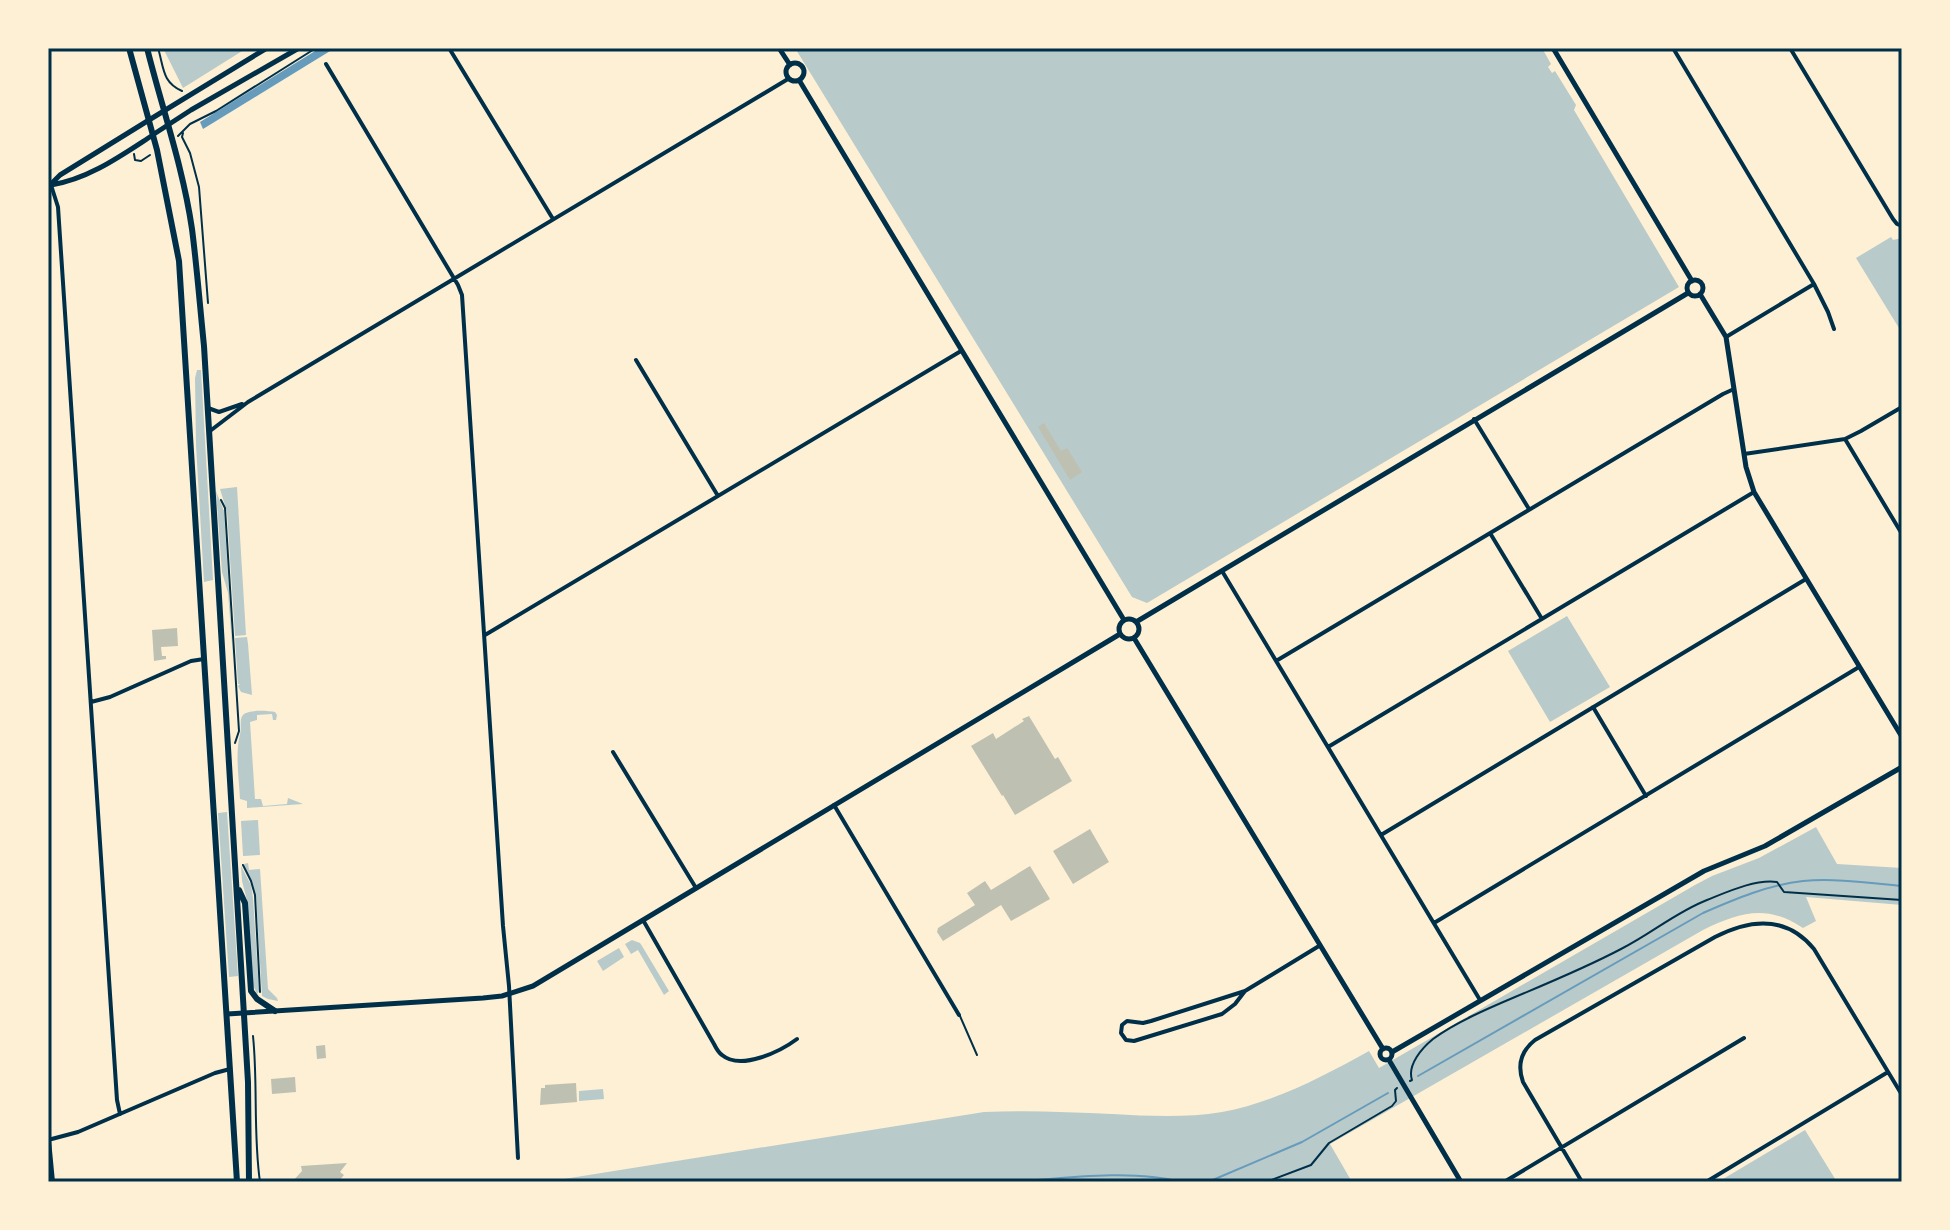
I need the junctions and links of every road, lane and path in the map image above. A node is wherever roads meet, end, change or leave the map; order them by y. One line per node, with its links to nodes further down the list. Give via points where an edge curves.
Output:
1 (129, 48): 18 (main road)
2 (147, 48): 17 (main road)
3 (158, 48): 16 (path, via 166,79)
4 (267, 48): 17 (street)
5 (299, 48): 19 (street)
6 (316, 48): 20 (path)
7 (449, 48): 25 (street)
8 (779, 48): 13 (street)
9 (1553, 48): 28 (street)
10 (1673, 48): 29 (street)
11 (1790, 48): 26 (street)
12 (326, 64): 27 (street)
13 (790, 65): 14 (street); 15 (street, via 803,69)
14 (788, 79): 15 (street); 25 (street)
15 (799, 80): 34 (street)
16 (182, 90)
17 (164, 111): 18 (street); 19 (main road)
18 (149, 120): 21 (main road); 24 (street)
19 (168, 125): 21 (street); 39 (main road, via 192,228)
20 (183, 133)
21 (154, 134): 24 (street, via 95,170); 58 (main road, via 179,261)
22 (135, 160): 23 (path)
23 (141, 161)
24 (50, 186): 61 (street, via 59,217)
25 (553, 219): 27 (street)
26 (1902, 226)
27 (454, 278): 37 (street); 56 (street, via 462,295)
28 (1692, 281): 30 (street); 31 (street, via 1701,284)
29 (1814, 284): 32 (street); 33 (street)
30 (1688, 293): 31 (street); 40 (street)
31 (1700, 294): 33 (street)
32 (1834, 329)
33 (1726, 337): 36 (street)
34 (961, 351): 46 (street); 53 (street)
35 (636, 360): 46 (street)
36 (1734, 389): 43 (street); 47 (street)
37 (248, 402): 39 (street, via 223,411); 41 (street)
38 (1902, 407): 42 (street)
39 (207, 408): 41 (main road)
40 (1474, 419): 47 (street); 50 (street)
41 (209, 432): 72 (main road)
42 (1845, 439): 43 (street); 48 (street)
43 (1744, 454): 44 (street)
44 (1754, 492): 51 (street); 52 (street)
45 (219, 494): 64 (path, via 225,508 239,728)
46 (718, 496): 56 (street)
47 (1529, 509): 49 (street)
48 (1901, 531)
49 (1490, 533): 52 (street); 59 (street)
50 (1222, 571): 54 (street); 59 (street)
51 (1806, 579): 60 (street); 62 (street)
52 (1542, 619): 65 (street)
53 (1124, 620): 54 (street); 55 (street)
54 (1136, 622): 57 (street)
55 (1120, 634): 57 (street); 69 (street)
56 (485, 636): 79 (street)
57 (1134, 638): 77 (street)
58 (205, 659): 61 (street); 84 (main road)
59 (1276, 661): 65 (street)
60 (1859, 667): 63 (street); 68 (street)
61 (91, 702): 98 (street)
62 (1593, 707): 68 (street); 70 (street)
63 (1902, 737)
64 (235, 745)
65 (1328, 747): 70 (street)
66 (613, 752): 73 (street)
67 (1902, 767): 81 (street, via 1765,846 1704,871)
68 (1646, 796): 76 (street)
69 (834, 805): 73 (street); 85 (street)
70 (1381, 835): 76 (street)
71 (242, 862): 80 (path, via 256,903)
72 (236, 883): 82 (main road, via 245,903 251,991); 83 (main road)
73 (696, 888): 75 (street)
74 (1902, 900): 95 (path, via 1784,892 1770,881 1740,888 1685,911 1624,948 1485,1009 1432,1040 1410,1068)
75 (643, 920): 79 (street, via 541,982); 88 (street, via 723,1057 755,1059)
76 (1434, 923): 81 (street)
77 (1319, 946): 78 (street); 89 (street)
78 (1245, 991): 78 (street, via 1220,1015 1134,1041 1121,1033 1127,1021 1151,1021)
79 (509, 994): 82 (street); 101 (street)
80 (260, 995)
81 (1480, 1000): 90 (street)
82 (275, 1011): 83 (street)
83 (245, 1013): 84 (street); 104 (main road)
84 (227, 1014): 93 (main road)
85 (959, 1015): 91 (lane)
86 (252, 1026): 105 (path)
87 (1744, 1038): 100 (street)
88 (797, 1039)
89 (1383, 1049): 90 (street); 92 (street, via 1380,1058)
90 (1392, 1052): 92 (street)
91 (977, 1055)
92 (1389, 1060): 107 (street)
93 (230, 1069): 98 (street); 103 (main road)
94 (1888, 1072): 97 (street); 100 (street, via 1807,941 1778,925 1739,926 1528,1046 1521,1059 1521,1078); 110 (street)
95 (1412, 1080)
96 (1395, 1090): 106 (path, via 1394,1105 1330,1141 1311,1165)
97 (1902, 1095)
98 (120, 1114): 99 (street)
99 (48, 1140): 102 (street)
100 (1561, 1148): 108 (street); 109 (street)
101 (518, 1158)
102 (53, 1182)
103 (237, 1182)
104 (249, 1182)
105 (260, 1182)
106 (1266, 1182)
107 (1461, 1182)
108 (1504, 1182)
109 (1582, 1182)
110 (1706, 1182)

